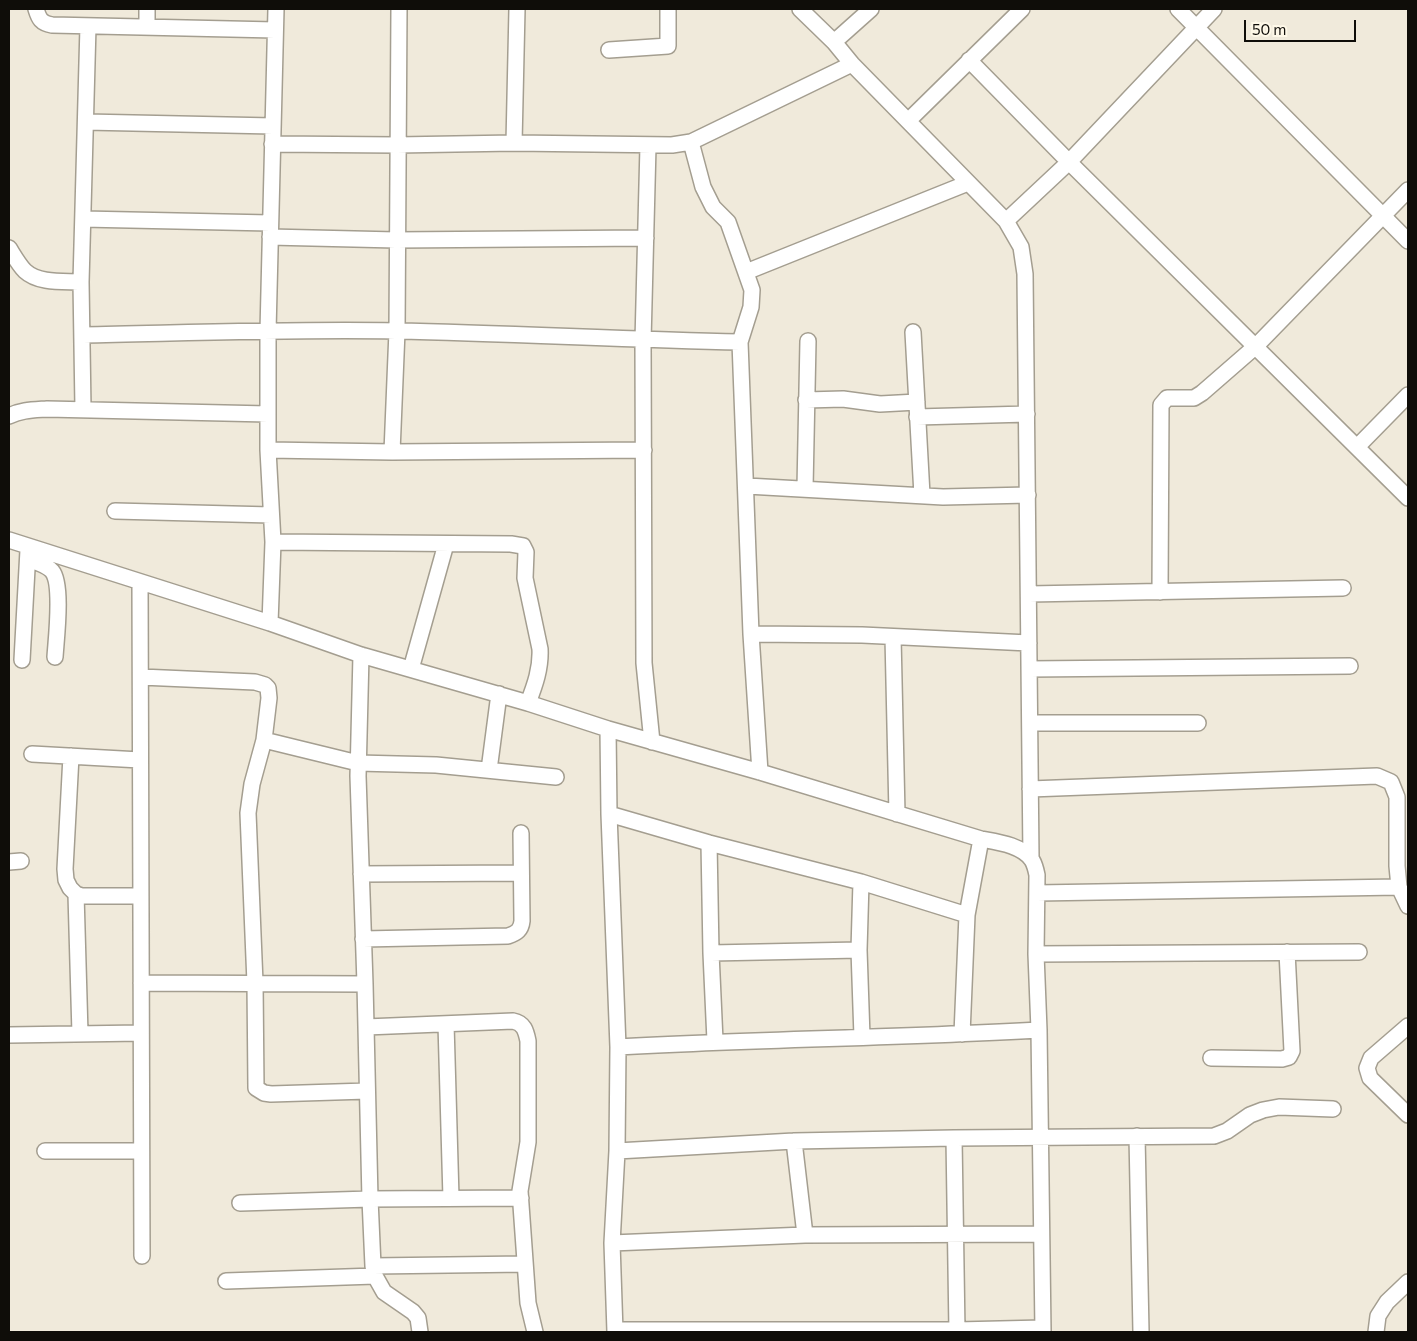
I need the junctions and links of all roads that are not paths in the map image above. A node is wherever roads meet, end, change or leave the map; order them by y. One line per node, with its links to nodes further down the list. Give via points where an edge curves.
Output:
1 (36, 9): 12 (street, via 39,19 47,24)
2 (147, 9): 14 (street)
3 (276, 9): 15 (street)
4 (399, 9): 26 (street)
5 (517, 9): 24 (street)
6 (668, 9): 17 (street, via 668,46)
7 (800, 9): 16 (street)
8 (871, 9): 16 (street)
9 (1022, 9): 18 (street)
10 (1178, 9): 13 (street)
11 (1214, 9): 13 (street)
12 (88, 26): 14 (street); 21 (street)
13 (1196, 26): 28 (street); 31 (street)
14 (147, 27): 15 (street)
15 (275, 30): 22 (street)
16 (834, 42): 19 (street)
17 (609, 50)
18 (969, 60): 20 (street); 28 (street)
19 (852, 64): 20 (street); 23 (street)
20 (908, 121): 29 (street)
21 (86, 122): 22 (street); 32 (street)
22 (272, 126): 25 (street)
23 (691, 142): 27 (street); 39 (street, via 703,187 712,207 728,222)
24 (514, 143): 26 (street); 27 (street)
25 (272, 144): 26 (street); 34 (street)
26 (397, 145): 36 (street)
27 (648, 146): 35 (street)
28 (1069, 162): 33 (street); 48 (street)
29 (968, 183): 33 (street); 39 (street)
30 (1408, 190): 31 (street)
31 (1383, 216): 37 (street); 48 (street)
32 (83, 219): 34 (street); 40 (street)
33 (1006, 221): 54 (street, via 1021,247 1026,274)
34 (270, 230): 36 (street); 41 (street)
35 (646, 238): 36 (street); 45 (street)
36 (396, 240): 42 (street)
37 (1408, 241)
38 (9, 248): 40 (street, via 32,276 43,280)
39 (746, 272): 46 (street, via 752,299)
40 (81, 282): 44 (street)
41 (268, 331): 42 (street); 44 (street); 53 (street)
42 (397, 331): 45 (street); 60 (street)
43 (913, 332): 51 (street)
44 (83, 335): 52 (street)
45 (644, 341): 46 (street); 59 (street)
46 (740, 342): 61 (street)
47 (808, 342): 50 (street)
48 (1256, 346): 57 (street); 74 (street, via 1194,398 1167,398 1161,405)
49 (1408, 395): 57 (street)
50 (806, 400): 51 (street, via 843,399 880,404); 62 (street)
51 (917, 402): 56 (street)
52 (83, 409): 53 (street); 55 (street, via 27,410)
53 (268, 414): 58 (street)
54 (1027, 414): 56 (street); 64 (street)
55 (9, 416)
56 (918, 417): 63 (street)
57 (1357, 447): 65 (street)
58 (268, 450): 60 (street); 67 (street)
59 (644, 450): 60 (street); 93 (street, via 644,663)
60 (392, 452)
61 (746, 486): 62 (street); 77 (street)
62 (805, 488): 63 (street)
63 (922, 495): 64 (street)
64 (1028, 495): 75 (street)
65 (1408, 498)
66 (115, 511): 67 (street)
67 (271, 515): 69 (street)
68 (9, 540): 71 (street)
69 (273, 542): 70 (street); 76 (street)
70 (446, 544): 84 (street); 88 (street, via 511,544 525,549 524,578 540,649 535,685)
71 (28, 552): 72 (street); 81 (street, via 56,578); 82 (street)
72 (140, 582): 76 (street); 86 (street)
73 (1343, 588): 74 (street)
74 (1160, 592): 75 (street)
75 (1029, 594): 79 (street)
76 (270, 623): 80 (street)
77 (751, 634): 78 (street); 99 (street)
78 (893, 636): 79 (street); 103 (street)
79 (1029, 643): 85 (street)
80 (361, 655): 84 (street); 97 (street)
81 (55, 657)
82 (22, 660)
83 (1350, 666): 85 (street)
84 (411, 669): 87 (street)
85 (1029, 669): 89 (street)
86 (141, 677): 92 (street, via 262,683 268,688 269,698); 96 (street)
87 (499, 694): 88 (street); 98 (street)
88 (528, 703): 91 (street)
89 (1030, 722): 90 (street); 101 (street)
90 (1198, 723)
91 (608, 729): 93 (street); 102 (street)
92 (264, 740): 97 (street); 124 (street, via 248,813)
93 (652, 742): 99 (street)
94 (32, 754): 95 (street)
95 (71, 756): 96 (street); 113 (street, via 65,869 66,880)
96 (140, 760): 114 (street)
97 (358, 763): 98 (street, via 414,763); 109 (street)
98 (489, 770): 100 (street)
99 (760, 772): 103 (street)
100 (556, 777)
101 (1030, 789): 107 (street); 111 (street, via 1377,776 1391,782 1397,797)
102 (609, 814): 106 (street); 136 (street)
103 (897, 814): 105 (street)
104 (521, 833): 108 (street)
105 (981, 839): 107 (street, via 1008,845); 116 (street)
106 (709, 843): 110 (street); 121 (street)
107 (1031, 858): 112 (street, via 1037,876)
108 (521, 873): 109 (street); 117 (street, via 521,927 514,934)
109 (361, 874): 117 (street)
110 (861, 882): 116 (street); 118 (street)
111 (1399, 887): 112 (street); 115 (street)
112 (1037, 893): 122 (street)
113 (76, 894): 114 (street, via 91,897); 131 (street)
114 (139, 896): 123 (street)
115 (1408, 906)
116 (967, 915): 132 (street)
117 (364, 939): 125 (street)
118 (859, 950): 121 (street); 134 (street)
119 (1287, 952): 120 (street); 122 (street); 137 (street, via 1292,1050 1289,1057)
120 (1360, 952)
121 (711, 953): 135 (street)
122 (1036, 954): 129 (street)
123 (141, 983): 124 (street); 130 (street)
124 (255, 983): 125 (street); 138 (street, via 256,1088 271,1094)
125 (365, 984): 128 (street)
126 (446, 1024): 128 (street); 148 (street); 149 (street, via 513,1021 519,1022 526,1031 528,1142)
127 (1408, 1026): 140 (street, via 1370,1058 1367,1068 1370,1078)
128 (366, 1027): 138 (street)
129 (1039, 1030): 132 (street); 142 (street)
130 (141, 1033): 131 (street); 146 (street)
131 (80, 1034): 133 (street)
132 (962, 1034): 134 (street)
133 (9, 1035)
134 (862, 1037): 135 (street)
135 (715, 1041): 136 (street)
136 (618, 1047): 147 (street)
137 (1211, 1058)
138 (367, 1091): 150 (street)
139 (1333, 1109): 141 (street, via 1279,1107 1263,1110 1214,1136)
140 (1408, 1115)
141 (1137, 1136): 142 (street); 166 (street)
142 (1039, 1137): 143 (street); 153 (street)
143 (954, 1138): 144 (street); 152 (street)
144 (794, 1141): 147 (street); 154 (street)
145 (45, 1151): 146 (street)
146 (141, 1151): 156 (street)
147 (617, 1151): 155 (street)
148 (451, 1198): 149 (street); 150 (street)
149 (521, 1198): 157 (street)
150 (370, 1199): 151 (street); 158 (street)
151 (240, 1203)
152 (956, 1234): 153 (street); 154 (street); 163 (street)
153 (1040, 1234): 161 (street)
154 (805, 1235): 155 (street)
155 (612, 1243): 162 (street)
156 (142, 1256)
157 (525, 1264): 158 (street); 165 (street, via 528,1303)
158 (374, 1271): 159 (street); 164 (street, via 384,1292 418,1318)
159 (226, 1281)
160 (1408, 1282): 167 (street, via 1387,1302 1378,1316)
161 (1043, 1330): 163 (street)
162 (615, 1331): 163 (street)
163 (957, 1331)
164 (420, 1332)
165 (535, 1332)
166 (1141, 1332)
167 (1376, 1332)

